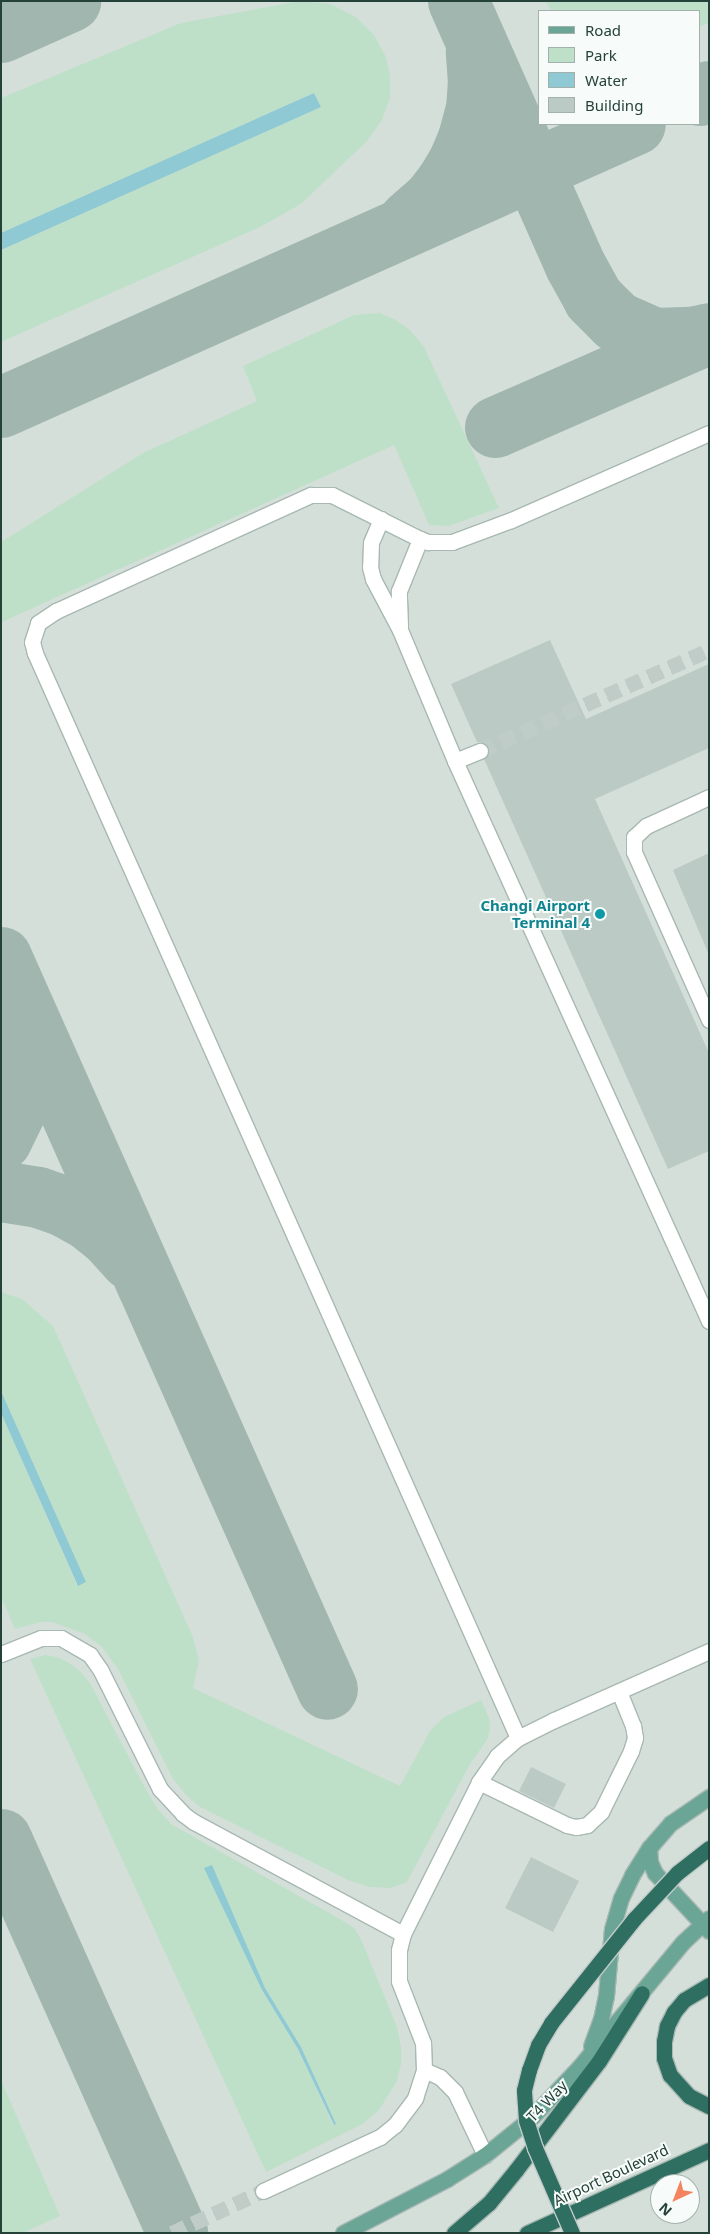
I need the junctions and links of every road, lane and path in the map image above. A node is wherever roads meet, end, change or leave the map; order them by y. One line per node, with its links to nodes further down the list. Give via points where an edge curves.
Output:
1 (709, 432): 3 (lane, via 471,537 441,543)
2 (381, 518): 3 (lane); 4 (lane, via 370,543 370,567 379,594); 14 (lane, via 332,495 311,495 56,611 38,624 32,642)
3 (420, 539): 4 (lane, via 399,591)
4 (400, 630): 6 (lane)
5 (480, 751): 6 (lane)
6 (455, 761): 9 (lane)
7 (709, 797): 8 (lane, via 646,826 634,837 634,852)
8 (709, 1020)
9 (702, 1290): 10 (lane)
10 (709, 1321)
11 (709, 1651): 13 (lane)
12 (1, 1654): 20 (lane, via 41,1638 60,1638 90,1654 160,1789 182,1814)
13 (619, 1692): 14 (lane); 15 (lane, via 634,1726 635,1738 601,1812 587,1824 567,1826)
14 (518, 1738): 15 (lane, via 497,1756)
15 (479, 1782): 20 (lane)
16 (709, 1797): 17 (main road, via 671,1823)
17 (649, 1848): 19 (main road, via 655,1873); 23 (main road, via 621,1898 612,1929 602,2019)
18 (709, 1848): 32 (highway, bridge, via 677,1873 634,1919 551,2023 529,2070 524,2090 526,2120)
19 (706, 1924): 22 (main road, T4 Way, via 677,1948)
20 (403, 1934): 24 (lane, via 399,1981 423,2043)
21 (709, 1985): 25 (highway, via 684,2000 674,2012 664,2042 664,2058 670,2075 689,2096)
22 (642, 1993): 23 (main road, T4 Way); 30 (highway, via 599,2060 516,2170 489,2204)
23 (580, 2066): 27 (main road, T4 Way, via 532,2117)
24 (424, 2070): 27 (lane, via 440,2077 455,2092); 28 (lane, via 416,2098 395,2125 380,2137)
25 (709, 2106)
26 (709, 2150): 31 (highway, Airport Boulevard)
27 (485, 2154): 29 (main road, T4 Way)
28 (263, 2191)
29 (343, 2233)
30 (454, 2233)
31 (527, 2233)
32 (572, 2233)

